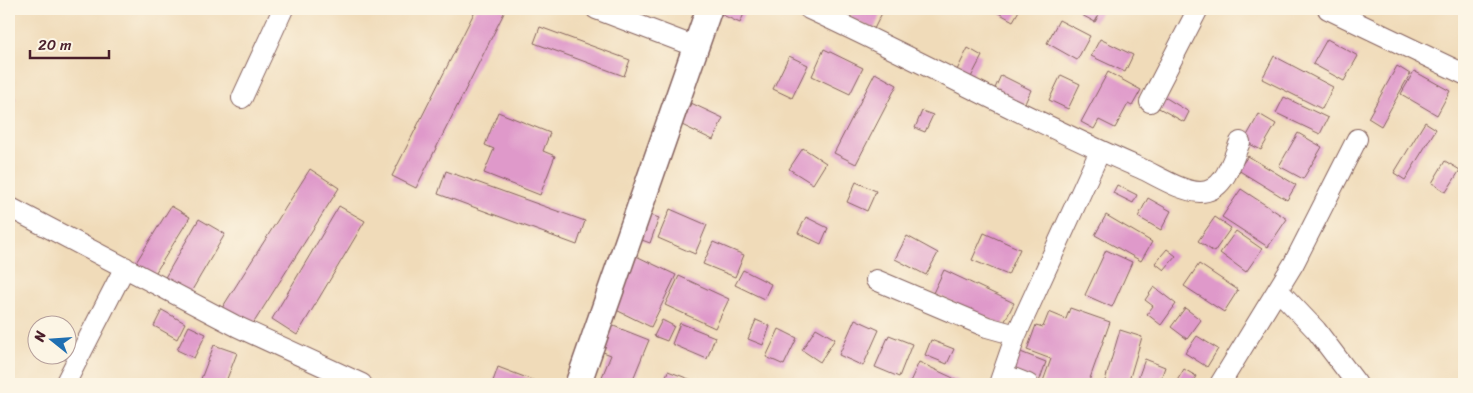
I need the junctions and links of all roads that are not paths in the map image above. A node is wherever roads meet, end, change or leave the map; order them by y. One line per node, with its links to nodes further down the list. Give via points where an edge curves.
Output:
1 (283, 9): 9 (street)
2 (596, 9): 7 (street)
3 (709, 9): 7 (street)
4 (809, 9): 13 (street)
5 (1198, 9): 10 (street)
6 (1328, 9): 8 (street)
7 (696, 47): 22 (street)
8 (1464, 74)
9 (242, 98)
10 (1150, 102)
11 (1358, 139): 17 (street)
12 (1240, 142): 13 (street, via 1223,180 1200,192 1183,188)
13 (1100, 152): 18 (street)
14 (9, 207): 15 (street)
15 (125, 266): 20 (street); 21 (street, via 238,327)
16 (876, 280): 18 (street, via 987,327)
17 (1278, 290): 24 (street); 25 (street, via 1316,330)
18 (1016, 335): 19 (street)
19 (1001, 379): 23 (street)
20 (65, 384)
21 (362, 384)
22 (578, 384)
23 (1028, 384)
24 (1220, 384)
25 (1357, 384)

